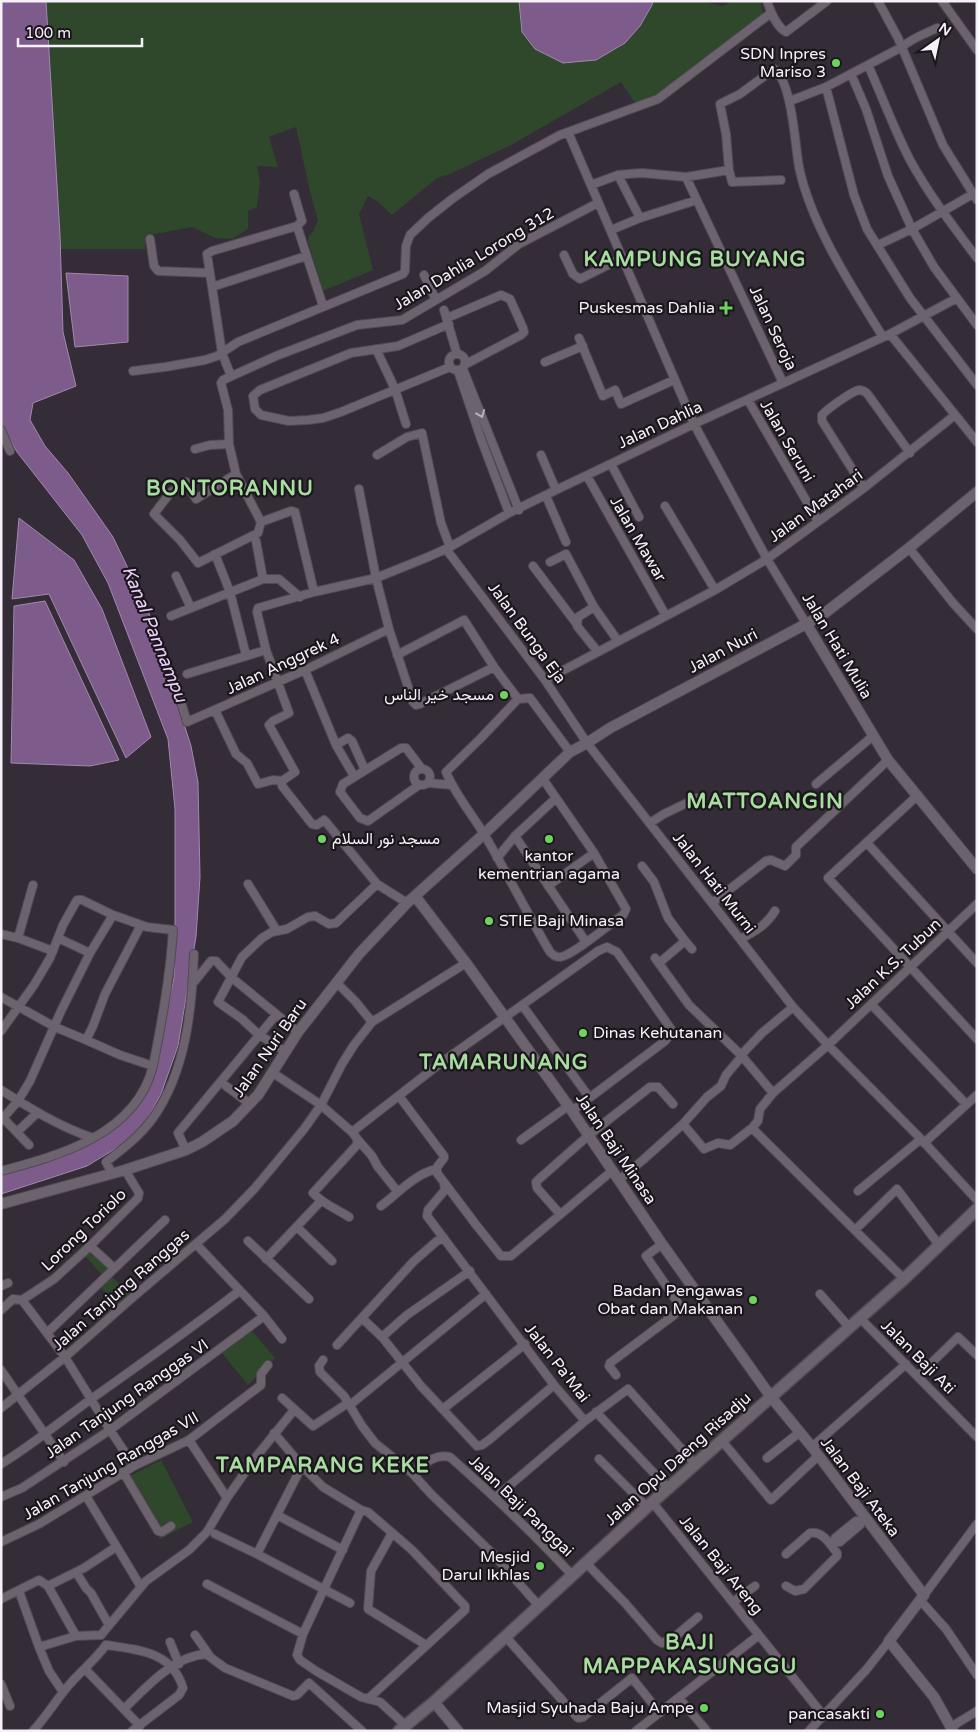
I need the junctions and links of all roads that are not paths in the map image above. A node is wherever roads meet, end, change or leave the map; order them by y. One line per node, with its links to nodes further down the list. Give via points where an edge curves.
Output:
1 (767, 1): 5 (street)
2 (827, 1): 5 (street, via 787,32)
3 (878, 1): 7 (street)
4 (942, 1): 8 (street)
5 (771, 13): 13 (street, via 658,99)
6 (937, 28): 7 (street)
7 (902, 47): 9 (street); 20 (street, via 940,139)
8 (977, 50)
9 (868, 65): 10 (street); 23 (street, via 909,157)
10 (851, 74): 11 (street); 26 (street, via 888,176)
11 (826, 87): 12 (street); 29 (street, via 858,207)
12 (790, 101): 14 (street, via 780,75 774,69 720,104); 44 (street, via 807,196 836,256)
13 (568, 132): 18 (street, Jalan Hati Mulia); 39 (street, via 488,174 428,218 409,238 406,268 402,274)
14 (729, 170): 16 (street); 17 (street, via 732,182)
15 (618, 175): 16 (street, via 642,173); 18 (street); 24 (street)
16 (686, 177): 21 (street, Jalan Seroja)
17 (781, 180)
18 (591, 185): 22 (street, Jalan Hati Mulia)
19 (294, 194): 25 (street, via 302,221)
20 (975, 197): 23 (street)
21 (697, 200): 24 (street); 55 (street, Jalan Seroja)
22 (598, 203): 27 (street, Jalan Hati Mulia); 38 (street, Jalan Dahlia Lorong 312, via 519,244 485,271)
23 (942, 212): 26 (street); 33 (street)
24 (640, 218): 27 (street)
25 (297, 226): 31 (street); 34 (street, via 209,252)
26 (912, 229): 29 (street); 37 (street)
27 (611, 230): 32 (street, Jalan Hati Mulia)
28 (150, 239): 34 (street, via 154,266 158,271)
29 (878, 246): 41 (street)
30 (564, 255): 32 (street, via 573,274 580,279)
31 (306, 256): 36 (street); 39 (street)
32 (622, 258): 54 (street, Jalan Hati Mulia)
33 (977, 258)
34 (210, 273): 36 (street)
35 (424, 275): 38 (street)
36 (212, 287): 48 (street)
37 (956, 298): 41 (street, Jalan Dahlia); 43 (street)
38 (436, 300): 53 (street, Jalan Dahlia Lorong 312, via 402,320 357,325)
39 (323, 306): 48 (street, via 238,342)
40 (444, 310): 42 (street)
41 (923, 316): 44 (street, Jalan Dahlia); 56 (street)
42 (448, 321): 47 (street, via 407,344); 49 (street); 51 (street, via 501,295 510,299 524,332)
43 (977, 325)
44 (886, 336): 55 (street, Jalan Dahlia); 59 (street)
45 (579, 338): 46 (street)
46 (583, 346): 50 (street); 54 (street, via 603,396 615,390 621,404)
47 (376, 349): 57 (street); 57 (street, via 351,353 260,390 253,396 255,410 274,419 289,421 323,418)
48 (222, 353): 52 (street, via 205,360); 53 (street)
49 (457, 354): 51 (street, via 465,358); 51 (street, via 450,359)
50 (545, 362)
51 (459, 368): 57 (street); 63 (street, one-way to 63); 64 (street)
52 (133, 371)
53 (231, 376): 66 (street, Jalan Dahlia Lorong 312, via 221,383 228,410)
54 (674, 380): 61 (street, Jalan Hati Mulia)
55 (783, 383): 58 (street, Jalan Dahlia)
56 (977, 385)
57 (395, 390): 60 (street)
58 (748, 400): 61 (street, Jalan Dahlia); 86 (street, Jalan Seruni)
59 (955, 416): 65 (street); 69 (street, Jalan Matahari)
60 (406, 424)
61 (694, 424): 72 (street, Jalan Dahlia); 93 (street, Jalan Hati Mulia)
62 (1, 430): 68 (street)
63 (490, 436): 64 (street); 75 (street)
64 (481, 439): 76 (street)
65 (977, 442)
66 (229, 443): 67 (street); 73 (street)
67 (195, 449)
68 (10, 451)
69 (910, 453): 77 (street, Jalan Matahari); 77 (street, via 864,391 857,391 827,410 822,420)
70 (377, 455): 90 (street, Jalan Bunga Eja, via 422,432)
71 (541, 455): 79 (street)
72 (611, 464): 74 (street, Jalan Dahlia); 85 (street)
73 (236, 474): 87 (street); 92 (street, via 196,499 186,482 170,493 154,514 198,563)
74 (587, 476): 79 (street, Jalan Dahlia); 106 (street, Jalan Mawar)
75 (507, 480): 76 (street); 83 (street)
76 (498, 484): 84 (street)
77 (864, 488): 86 (street, Jalan Matahari)
78 (359, 489): 97 (street)
79 (556, 490): 81 (street, Jalan Dahlia)
80 (977, 492): 91 (street, Jalan Nuri)
81 (546, 496): 83 (street, Jalan Dahlia); 89 (street)
82 (665, 506): 99 (street)
83 (519, 510): 84 (street, Jalan Dahlia)
84 (509, 513): 90 (street, Jalan Dahlia)
85 (639, 517)
86 (818, 521): 93 (street, Jalan Matahari)
87 (261, 522): 92 (street, via 258,533); 101 (street, via 295,512)
88 (256, 541): 98 (street)
89 (566, 542)
90 (448, 548): 97 (street, Jalan Dahlia); 119 (street, Jalan Bunga Eja)
91 (909, 548): 108 (street, Jalan Nuri); 109 (street)
92 (216, 554): 100 (street)
93 (767, 559): 99 (street, Jalan Matahari); 108 (street, Jalan Hati Mulia)
94 (550, 562): 103 (street, via 566,554)
95 (533, 566): 107 (street)
96 (176, 576): 104 (street)
97 (376, 578): 101 (street, Jalan Dahlia); 110 (street)
98 (263, 579): 100 (street); 102 (street, via 283,581)
99 (715, 590): 106 (street, Jalan Matahari)
100 (230, 592): 104 (street); 114 (street)
101 (314, 592): 102 (street, Jalan Dahlia)
102 (300, 597): 112 (street, Jalan Dahlia, via 256,610)
103 (594, 606): 107 (street, via 578,617); 111 (street)
104 (191, 608): 105 (street)
105 (171, 616)
106 (666, 616): 111 (street, Jalan Matahari)
107 (576, 623): 113 (street)
108 (807, 625): 124 (street, Jalan Hati Mulia); 125 (street, Jalan Nuri)
109 (977, 629)
110 (389, 630): 115 (street); 117 (street, Jalan Anggrek 4)
111 (618, 641): 113 (street, Jalan Matahari)
112 (266, 650): 114 (street); 121 (street)
113 (598, 652): 119 (street, Jalan Matahari)
114 (246, 655): 118 (street)
115 (397, 655): 116 (street, via 464,620); 116 (street, via 416,705)
116 (494, 667): 122 (street)
117 (305, 670): 121 (street, Jalan Anggrek 4); 126 (street)
118 (187, 674)
119 (545, 680): 125 (street, Jalan Bunga Eja)
120 (175, 682): 123 (street, Jalan Anggrek 4, via 187,722)
121 (277, 682): 123 (street, Jalan Anggrek 4); 134 (street, via 290,712 270,723 270,728 295,772)
122 (518, 699): 127 (street, via 530,698); 131 (street)
123 (215, 710): 134 (street, via 236,754 247,762 258,784)
124 (873, 736): 128 (street, Jalan Hati Mulia); 137 (street)
125 (585, 739): 127 (street, Jalan Nuri); 142 (street, Jalan Hati Murni)
126 (336, 745): 130 (street, via 348,738); 132 (street)
127 (570, 752): 133 (street, Jalan Nuri)
128 (888, 760): 139 (street, Jalan Hati Mulia); 155 (street, via 796,847 796,855 785,866 766,861)
129 (421, 768): 130 (street, via 403,748); 131 (street); 135 (street, via 414,774); 136 (street, via 430,778)
130 (365, 770): 132 (street)
131 (446, 772): 138 (street)
132 (354, 776): 135 (street, via 343,784 341,794 360,818 368,821 412,790)
133 (543, 779): 140 (street); 143 (street, Jalan Nuri)
134 (282, 781): 151 (street, via 284,790 310,822 315,825 324,820)
135 (416, 783): 136 (street)
136 (428, 783): 138 (street)
137 (816, 784)
138 (452, 785): 143 (street)
139 (918, 795): 145 (street); 149 (street, Jalan Hati Mulia)
140 (556, 798): 144 (street); 146 (street)
141 (697, 798): 142 (street)
142 (650, 823): 155 (street, Jalan Hati Murni)
143 (484, 834): 147 (street); 154 (street, Jalan Nuri)
144 (515, 836): 147 (street); 153 (street)
145 (867, 842): 161 (street); 174 (street, via 828,878)
146 (594, 853): 153 (street); 167 (street, via 626,909)
147 (497, 858): 167 (street, via 554,956 564,956)
148 (642, 866): 166 (street, via 654,882 668,918)
149 (977, 869)
150 (248, 884): 160 (street)
151 (377, 884): 154 (street); 160 (street, via 336,923 329,924 312,916)
152 (33, 885): 163 (street)
153 (548, 886): 167 (street)
154 (411, 899): 172 (street, Jalan Baji Minasa); 177 (street, Jalan Nuri Baru)
155 (712, 903): 165 (street, Jalan Hati Murni)
156 (977, 904): 161 (street, Jalan K.S. Tubun)
157 (775, 910): 165 (street, via 766,924)
158 (113, 915): 159 (street); 164 (street, via 79,899 68,914); 170 (street)
159 (141, 925): 191 (street, via 105,994); 195 (street, via 172,930 171,966)
160 (277, 931): 175 (street, via 262,938 242,957)
161 (948, 932): 173 (street); 174 (street, Jalan K.S. Tubun)
162 (1, 934): 163 (street)
163 (18, 938): 169 (street)
164 (58, 938): 169 (street); 170 (street)
165 (740, 939): 182 (street, Jalan Hati Murni)
166 (685, 941): 168 (street); 194 (street, via 657,961 690,1005)
167 (586, 942)
168 (692, 949)
169 (53, 951): 181 (street)
170 (90, 953): 186 (street)
171 (194, 954): 176 (street)
172 (466, 963): 184 (street, Jalan Baji Minasa); 185 (street, Jalan Tanjung Ranggas)
173 (977, 963)
174 (910, 967): 179 (street, Jalan K.S. Tubun); 190 (street)
175 (231, 977): 176 (street, via 216,961 212,961); 183 (street); 189 (street, via 218,1002)
176 (193, 982): 225 (street, via 183,1047 169,1091 152,1119 128,1145 106,1162)
177 (336, 982): 185 (street); 188 (street, Jalan Nuri Baru)
178 (1, 997): 181 (street)
179 (871, 1004): 192 (street, Jalan K.S. Tubun); 206 (street)
180 (522, 1005): 184 (street); 202 (street); 202 (street, via 598,951 607,947 617,952 672,1032 665,1041)
181 (19, 1006): 186 (street); 187 (street)
182 (793, 1007): 192 (street, Jalan Hati Murni); 194 (street)
183 (276, 1015): 188 (street); 189 (street)
184 (504, 1017): 201 (street); 208 (street, Jalan Baji Minasa)
185 (372, 1022): 207 (street, Jalan Tanjung Ranggas, via 342,1064)
186 (55, 1027): 191 (street); 203 (street)
187 (1, 1031)
188 (298, 1032): 193 (street, Jalan Nuri Baru)
189 (258, 1034): 193 (street); 220 (street, via 178,1133)
190 (977, 1039)
191 (86, 1040): 195 (street)
192 (828, 1045): 199 (street, Jalan K.S. Tubun); 218 (street, Jalan Hati Murni)
193 (286, 1052): 196 (street, Jalan Nuri Baru)
194 (742, 1055): 199 (street); 210 (street, via 726,1074 721,1086)
195 (153, 1066): 215 (street, via 145,1087 129,1111 113,1127)
196 (273, 1073): 204 (street, Jalan Nuri Baru); 207 (street)
197 (226, 1086): 204 (street)
198 (1, 1090): 203 (street)
199 (773, 1093): 211 (street, Jalan K.S. Tubun, via 760,1109)
200 (977, 1095): 206 (street)
201 (399, 1096): 213 (street); 221 (street, via 444,1156)
202 (589, 1097): 208 (street)
203 (18, 1101): 209 (street); 212 (street, via 3,1118)
204 (250, 1104): 220 (street, Jalan Nuri Baru, via 221,1130)
205 (673, 1104): 214 (street, via 658,1087 650,1087)
206 (966, 1104): 218 (street)
207 (321, 1106): 213 (street); 242 (street, Jalan Tanjung Ranggas, via 255,1188)
208 (570, 1109): 214 (street, Jalan Baji Minasa); 217 (street)
209 (37, 1113): 212 (street); 215 (street)
210 (682, 1124): 211 (street, via 704,1149 718,1143 730,1145); 226 (street)
211 (752, 1128): 239 (street)
212 (17, 1132): 219 (street)
213 (352, 1132): 216 (street)
214 (589, 1136): 223 (street, Jalan Baji Minasa); 235 (street, via 536,1182 537,1188)
215 (93, 1138): 224 (street, via 58,1154)
216 (358, 1140): 229 (street); 231 (street, via 313,1193)
217 (521, 1140)
218 (922, 1141): 228 (street); 230 (street, Jalan Hati Murni)
219 (29, 1145)
220 (186, 1150): 222 (street, Jalan Nuri Baru)
221 (437, 1169): 227 (street); 229 (street, via 429,1170)
222 (125, 1170): 225 (street, Jalan Nuri Baru); 245 (street, Lorong Toriolo, via 140,1195)
223 (613, 1170): 226 (street, Jalan Baji Minasa); 235 (street)
224 (1, 1171)
225 (112, 1173): 232 (street, Jalan Nuri Baru)
226 (619, 1180): 243 (street, Jalan Baji Minasa)
227 (444, 1183): 235 (street, via 498,1254 504,1257 511,1256); 240 (street, Jalan Pa'Mai, via 444,1191 427,1216)
228 (858, 1191)
229 (398, 1192): 233 (street)
230 (977, 1200)
231 (320, 1202): 236 (street); 238 (street)
232 (1, 1204)
233 (381, 1206)
234 (977, 1208): 244 (main road, Jalan Opu Daeng Risadju)
235 (560, 1214)
236 (349, 1217)
237 (165, 1220): 248 (street)
238 (297, 1227): 246 (street); 247 (street)
239 (855, 1230): 244 (street, via 897,1189); 250 (street)
240 (444, 1238): 249 (street, Jalan Pa'Mai); 258 (street, via 437,1240 414,1261)
241 (248, 1240): 246 (street)
242 (196, 1244): 251 (street); 267 (street, Jalan Tanjung Ranggas)
243 (662, 1244): 273 (street, via 646,1256 679,1308 610,1363); 277 (street, Jalan Baji Minasa)
244 (938, 1245): 250 (main road, Jalan Opu Daeng Risadju)
245 (90, 1246): 248 (street); 255 (street, Lorong Toriolo, via 54,1279)
246 (266, 1258): 254 (street)
247 (332, 1261)
248 (114, 1268): 261 (street)
249 (470, 1271): 252 (street, Jalan Pa'Mai); 262 (street, via 422,1303)
250 (904, 1279): 259 (main road, Jalan Opu Daeng Risadju)
251 (240, 1291): 257 (street); 279 (street)
252 (486, 1294): 264 (street, Jalan Pa'Mai); 269 (street)
253 (820, 1294): 260 (street)
254 (308, 1299)
255 (22, 1300): 256 (street, Lorong Toriolo, via 13,1298); 261 (street)
256 (1, 1310)
257 (264, 1316): 263 (street); 286 (street, Jalan Tanjung Ranggas VI)
258 (362, 1318): 262 (street); 265 (street)
259 (860, 1318): 260 (main road, Jalan Opu Daeng Risadju); 270 (street, Jalan Baji Ati)
260 (849, 1327): 277 (main road, Jalan Opu Daeng Risadju)
261 (47, 1333): 267 (street)
262 (382, 1337): 269 (street)
263 (282, 1339)
264 (525, 1344): 275 (street, Jalan Pa'Mai); 282 (street)
265 (336, 1345)
266 (977, 1355): 274 (street, via 958,1337)
267 (65, 1357): 276 (street, Jalan Tanjung Ranggas); 279 (street)
268 (323, 1360): 280 (street, via 318,1369)
269 (403, 1362): 280 (street); 282 (street)
270 (906, 1364): 274 (street, Jalan Baji Ati); 293 (street)
271 (268, 1365): 291 (street, Jalan Tanjung Ranggas VII, via 261,1374 261,1385)
272 (1, 1370): 276 (street)
273 (616, 1376)
274 (918, 1376): 290 (street, Jalan Baji Ati)
275 (554, 1385): 282 (street, via 482,1446 477,1446); 285 (street, Jalan Pa'Mai)
276 (18, 1394): 281 (street, Jalan Tanjung Ranggas); 289 (street)
277 (771, 1397): 287 (street, Jalan Baji Ateka); 292 (main road, Jalan Opu Daeng Risadju)
278 (282, 1398): 283 (street)
279 (92, 1399): 286 (street); 289 (street)
280 (349, 1404): 283 (street, via 314,1426); 303 (street, via 375,1443)
281 (1, 1408)
282 (443, 1409)
283 (294, 1410): 288 (street)
284 (596, 1412): 285 (street, Jalan Pa'Mai); 299 (street, Jalan Pa'Mai, via 628,1389); 304 (street)
285 (585, 1421): 308 (street)
286 (110, 1430): 297 (street, Jalan Tanjung Ranggas VI); 300 (street)
287 (800, 1432): 293 (street, Jalan Baji Ateka); 295 (street)
288 (274, 1433): 301 (street); 307 (street)
289 (44, 1435): 297 (street); 298 (street)
290 (977, 1437)
291 (189, 1440): 300 (street, Jalan Tanjung Ranggas VII); 307 (street)
292 (722, 1441): 294 (street, via 771,1500); 299 (main road, Jalan Opu Daeng Risadju)
293 (812, 1447): 294 (street, Jalan Baji Ateka)
294 (818, 1456): 312 (street, Jalan Baji Ateka)
295 (768, 1458)
296 (599, 1459): 309 (street, Jalan Baji Areng)
297 (64, 1462): 306 (street, Jalan Tanjung Ranggas VI)
298 (1, 1464)
299 (696, 1464): 304 (main road, Jalan Opu Daeng Risadju)
300 (134, 1466): 302 (street, Jalan Tanjung Ranggas VII)
301 (302, 1466): 310 (street, via 323,1488); 311 (street)
302 (124, 1472): 305 (street, Jalan Tanjung Ranggas VII); 314 (street, via 158,1531)
303 (412, 1473): 308 (street, Jalan Baji Panggai, via 428,1460 450,1457); 337 (street, via 493,1554)
304 (669, 1489): 309 (main road, Jalan Opu Daeng Risadju)
305 (86, 1496): 317 (street, Jalan Tanjung Ranggas VII); 319 (street)
306 (1, 1497)
307 (227, 1498): 330 (street, via 200,1540)
308 (496, 1498): 325 (street, Jalan Baji Panggai)
309 (650, 1505): 323 (main road, Jalan Opu Daeng Risadju); 335 (street, Jalan Baji Areng)
310 (362, 1510): 315 (street); 320 (street)
311 (277, 1514): 320 (street); 321 (street)
312 (863, 1519): 318 (street, via 840,1542); 333 (street, Jalan Baji Ateka)
313 (977, 1524): 333 (street)
314 (171, 1526)
315 (392, 1533): 349 (street, via 371,1571 368,1609); 349 (street, via 465,1606 465,1610)
316 (215, 1534): 321 (street)
317 (1, 1542)
318 (833, 1544): 322 (street, via 818,1533 810,1533); 329 (street, via 837,1556 804,1589 795,1591)
319 (116, 1547): 324 (street); 330 (street)
320 (343, 1550): 331 (street)
321 (257, 1554): 331 (street)
322 (786, 1554)
323 (586, 1564): 325 (main road, Jalan Opu Daeng Risadju); 338 (street, via 662,1643 672,1639)
324 (76, 1572): 327 (street); 339 (street)
325 (573, 1576): 337 (main road, Jalan Opu Daeng Risadju)
326 (207, 1584): 340 (street)
327 (48, 1586): 332 (street, via 39,1580); 344 (street)
328 (755, 1586): 335 (street)
329 (786, 1586)
330 (141, 1587): 339 (street)
331 (324, 1589): 336 (street); 340 (street)
332 (18, 1591): 334 (street); 350 (street)
333 (922, 1598): 347 (street); 354 (street)
334 (1, 1599)
335 (733, 1602): 343 (street, Jalan Baji Areng)
336 (350, 1603)
337 (539, 1606): 345 (main road, Jalan Opu Daeng Risadju)
338 (698, 1616)
339 (109, 1625): 341 (street)
340 (303, 1634): 358 (street, via 297,1654 300,1660)
341 (101, 1635): 344 (street); 348 (street)
342 (195, 1635): 351 (street)
343 (759, 1635): 357 (street); 364 (street, Jalan Baji Areng)
344 (76, 1636): 350 (street)
345 (506, 1636): 359 (main road, Jalan Opu Daeng Risadju); 363 (street, via 578,1718 632,1678)
346 (170, 1642): 352 (street)
347 (889, 1642): 364 (street); 367 (street, via 934,1697)
348 (106, 1645): 352 (street, via 150,1654); 353 (street)
349 (426, 1645): 358 (street)
350 (39, 1647): 356 (street)
351 (209, 1655): 352 (street, via 203,1654); 370 (street, via 219,1665 292,1696 308,1683)
352 (176, 1665): 361 (street, via 152,1681); 365 (street, via 182,1691)
353 (85, 1669): 356 (street); 361 (street)
354 (977, 1675)
355 (1, 1684): 360 (street)
356 (63, 1692): 368 (street)
357 (679, 1698): 363 (street); 373 (street)
358 (368, 1699): 366 (street, via 380,1702)
359 (434, 1702): 366 (main road, Jalan Opu Daeng Risadju); 371 (street)
360 (10, 1706)
361 (124, 1709): 365 (street)
362 (977, 1711): 367 (street)
363 (660, 1713): 372 (street)
364 (823, 1715): 374 (street)
365 (140, 1726): 369 (street)
366 (402, 1728)
367 (952, 1729)
368 (32, 1731)
369 (132, 1731)
370 (362, 1731)
371 (458, 1731)
372 (636, 1731)
373 (707, 1731)
374 (809, 1731)

